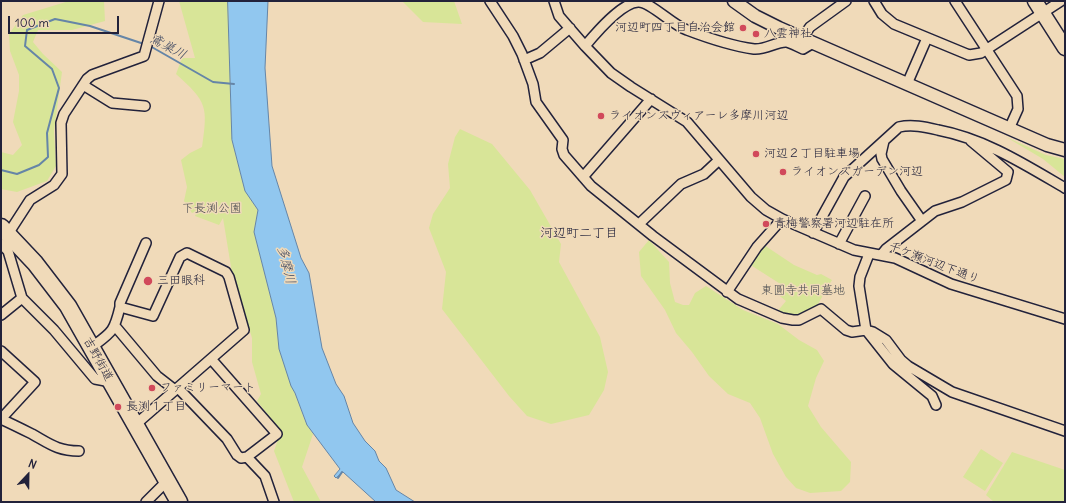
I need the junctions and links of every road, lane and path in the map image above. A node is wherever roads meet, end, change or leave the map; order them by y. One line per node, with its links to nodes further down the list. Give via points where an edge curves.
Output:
1 (159, 1): 19 (street, via 144,56 92,76 86,79)
2 (490, 1): 17 (street, via 513,36)
3 (554, 1): 11 (street, 千ケ瀬河辺下通り, via 559,16)
4 (734, 1): 13 (street, via 755,16)
5 (846, 1): 13 (street, via 810,27)
6 (874, 1): 12 (street, via 887,20)
7 (955, 1): 16 (street)
8 (1035, 1): 10 (main road)
9 (1061, 1): 10 (street)
10 (1042, 13): 15 (main road); 16 (street)
11 (570, 28): 14 (street, 千ケ瀬河辺下通り); 17 (street, via 540,52)
12 (928, 38): 16 (street, via 966,55); 18 (street)
13 (808, 40): 14 (street, via 803,49 787,42 759,49 736,45 685,30 647,4 638,2 629,5 604,24); 18 (street)
14 (585, 46): 20 (street, 千ケ瀬河辺下通り, via 616,77)
15 (1065, 48)
16 (987, 49): 22 (street, via 1018,100 1017,112)
17 (524, 60): 27 (street, via 533,84 536,102 563,140 564,155)
18 (908, 84): 22 (street)
19 (83, 85): 21 (street, via 112,103); 34 (street, via 61,123 62,174 54,185 30,200)
20 (651, 99): 26 (street, 千ケ瀬河辺下通り, via 690,124); 27 (street)
21 (145, 106)
22 (1009, 129): 25 (street)
23 (968, 138): 24 (street, via 923,126 906,126 894,129); 28 (street, via 1008,155); 31 (street, via 1008,172 1006,180 935,212)
24 (884, 140): 31 (street, via 882,159); 33 (street, via 844,177)
25 (1065, 150)
26 (719, 160): 30 (street, 千ケ瀬河辺下通り, via 751,197); 32 (street, via 704,174 681,184)
27 (583, 177): 32 (street)
28 (1065, 188)
29 (865, 196): 36 (street)
30 (782, 219): 33 (street, 千ケ瀬河辺下通り); 39 (street, via 757,248)
31 (922, 221): 38 (street)
32 (638, 224): 39 (street)
33 (813, 232): 36 (street, 千ケ瀬河辺下通り)
34 (3, 235): 40 (street); 46 (highway, 吉野街道, via 48,278)
35 (146, 243): 41 (street, via 131,274)
36 (839, 244): 37 (street, 千ケ瀬河辺下通り)
37 (870, 254): 38 (street, 千ケ瀬河辺下通り); 45 (street, via 859,286)
38 (882, 254): 43 (street, 千ケ瀬河辺下通り, via 904,261 951,284)
39 (727, 292): 45 (street, via 746,304 787,320 799,320 822,309 846,330)
40 (22, 298): 42 (street); 49 (street, via 54,330 95,379)
41 (120, 307): 44 (street); 48 (street, via 153,316 180,257 187,253 226,272 244,330)
42 (1, 315)
43 (1065, 319)
44 (115, 326): 46 (street, via 112,332); 50 (street, via 157,376)
45 (866, 330): 51 (street, via 893,364 932,396); 54 (street, via 886,340 908,366 952,392)
46 (92, 347): 49 (highway, 吉野街道)
47 (1, 351): 52 (street, via 35,382)
48 (212, 360): 50 (street); 56 (street, via 277,434)
49 (111, 382): 53 (highway, 吉野街道)
50 (177, 390): 53 (street); 56 (street, via 227,439 237,455 241,458)
51 (936, 405)
52 (1, 419): 55 (street, via 50,446 66,452)
53 (135, 425): 57 (highway, 吉野街道)
54 (1065, 431)
55 (79, 451)
56 (247, 457): 60 (street, via 265,476)
57 (167, 481): 58 (street); 59 (highway, 吉野街道)
58 (146, 502)
59 (179, 502)
60 (274, 502)

